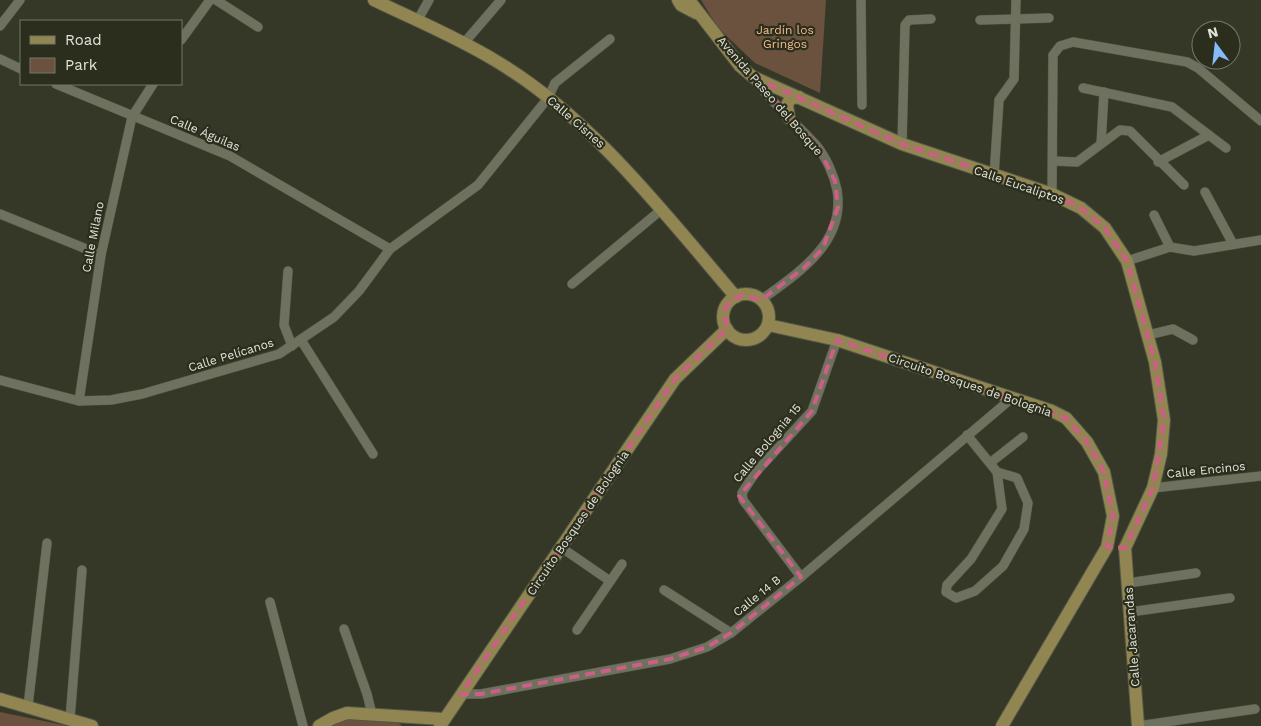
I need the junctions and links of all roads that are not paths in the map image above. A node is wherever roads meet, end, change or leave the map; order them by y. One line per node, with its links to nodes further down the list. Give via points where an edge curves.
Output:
1 (20, 0): 18 (street)
2 (210, 0): 21 (street)
3 (216, 0): 19 (street)
4 (374, 0): 17 (main road, Calle Cisnes)
5 (429, 0): 17 (street)
6 (500, 0): 22 (street)
7 (678, 0): 12 (main road, Avenida Paseo del Bosque)
8 (689, 0): 12 (main road)
9 (696, 0): 12 (main road, Avenida Paseo del Bosque)
10 (861, 0): 32 (street)
11 (1016, 0): 15 (street)
12 (699, 14): 25 (main road, Avenida Paseo del Bosque, via 740,66)
13 (1049, 18): 15 (street)
14 (931, 19): 37 (street, via 909,20 905,25)
15 (1016, 19): 16 (street); 42 (street, via 1014,79 999,100)
16 (980, 20)
17 (417, 21): 22 (main road, Calle Cisnes)
18 (0, 26)
19 (258, 27)
20 (610, 38): 31 (street, Calle Pelícanos, via 555,83)
21 (182, 39)
22 (464, 43): 31 (main road, Calle Cisnes, via 498,61)
23 (0, 59): 24 (street)
24 (20, 69)
25 (753, 77): 30 (main road, Calle Eucaliptos); 34 (street, Avenida Paseo del Bosque)
26 (58, 85): 33 (street, Calle Águilas)
27 (152, 85): 33 (street, Calle Milano)
28 (1083, 88): 29 (street)
29 (1104, 92): 36 (street, via 1172,107); 38 (street)
30 (799, 97): 34 (main road, via 790,99 787,105); 37 (main road, Calle Eucaliptos)
31 (548, 98): 46 (main road, Calle Cisnes, via 616,157); 52 (street, Calle Pelícanos, via 478,186)
32 (862, 105)
33 (132, 117): 52 (street, Calle Águilas, via 230,156); 53 (street, Calle Milano)
34 (789, 118): 58 (street, Avenida Paseo del Bosque, via 818,147 829,166 836,181 838,207 834,228 823,248 804,268)
35 (1261, 121): 40 (street, via 1187,62 1073,42 1060,46 1053,55)
36 (1209, 135): 39 (street); 41 (street)
37 (902, 144): 42 (main road, Calle Eucaliptos)
38 (1101, 144): 40 (street, via 1077,162); 41 (street, via 1120,130 1130,131)
39 (1226, 148)
40 (1053, 161): 45 (street)
41 (1158, 162): 43 (street)
42 (994, 176): 45 (main road, Calle Eucaliptos)
43 (1184, 185)
44 (1205, 192): 50 (street)
45 (1052, 194): 54 (main road, Calle Eucaliptos, via 1081,208 1105,228)
46 (661, 210): 56 (street); 57 (main road, Calle Cisnes)
47 (0, 214): 53 (street)
48 (1154, 215): 51 (street)
49 (1261, 240): 50 (street)
50 (1233, 244): 51 (street, via 1194,251)
51 (1170, 247): 54 (street)
52 (390, 249): 62 (street, Calle Pelícanos, via 359,292 334,317)
53 (101, 255): 68 (street, Calle Milano)
54 (1127, 261): 61 (main road, Calle Eucaliptos)
55 (288, 271): 65 (street, via 284,325)
56 (572, 284)
57 (736, 296): 58 (main road, via 749,294); 60 (main road, via 724,310)
58 (761, 300): 59 (main road, via 768,311)
59 (768, 325): 60 (main road, via 764,332 751,340 736,338); 63 (main road, Circuito Bosques de Bolognia)
60 (727, 330): 78 (main road, Circuito Bosques de Bolognia, via 676,379)
61 (1148, 335): 64 (street, via 1173,328); 75 (main road, Calle Eucaliptos, via 1164,420)
62 (302, 340): 65 (street, Calle Pelícanos); 71 (street)
63 (837, 340): 67 (main road, Circuito Bosques de Bolognia); 83 (street, Calle Bolognia 15, via 812,411 755,473 742,493 743,500)
64 (1193, 340)
65 (292, 346): 68 (street, Calle Pelícanos, via 251,364 142,394 111,400)
66 (0, 380): 68 (street, Calle Pelícanos)
67 (1012, 398): 69 (street, Calle 14 B); 77 (main road, Circuito Bosques de Bolognia, via 1066,418 1087,442 1104,472 1113,516)
68 (79, 401)
69 (967, 435): 72 (street); 83 (street, Calle 14 B)
70 (1023, 437): 72 (street)
71 (373, 454)
72 (990, 463): 73 (street)
73 (997, 472): 73 (street, via 1002,509 970,558 947,585 946,592 956,598 975,591 1003,566 1024,529 1028,503 1017,478)
74 (1261, 476): 75 (street, Calle Encinos)
75 (1153, 488): 79 (main road, Calle Eucaliptos)
76 (47, 543): 95 (street)
77 (1107, 547): 79 (main road); 103 (main road, Circuito Bosques de Bolognia)
78 (562, 548): 84 (street); 93 (main road, Circuito Bosques de Bolognia)
79 (1125, 548): 85 (main road, Calle Jacarandas)
80 (622, 564): 84 (street)
81 (82, 570): 98 (street)
82 (1196, 573): 85 (street)
83 (801, 577): 92 (street, Calle 14 B)
84 (610, 581): 91 (street)
85 (1128, 583): 89 (main road, Calle Jacarandas)
86 (664, 590): 92 (street)
87 (1230, 598): 89 (street)
88 (270, 602): 101 (street)
89 (1130, 612): 104 (main road, Calle Jacarandas)
90 (344, 629): 97 (street)
91 (577, 630)
92 (731, 633): 93 (street, Calle 14 B, via 706,647 670,659 481,694)
93 (461, 694): 99 (main road, Circuito Bosques de Bolognia)
94 (0, 699): 95 (main road)
95 (28, 706): 98 (main road)
96 (1255, 709): 104 (street)
97 (372, 714): 99 (main road); 102 (main road, via 348,714)
98 (70, 719): 100 (main road)
99 (442, 723)
100 (92, 726)
101 (303, 726)
102 (319, 726)
103 (1002, 726)
104 (1138, 726)

